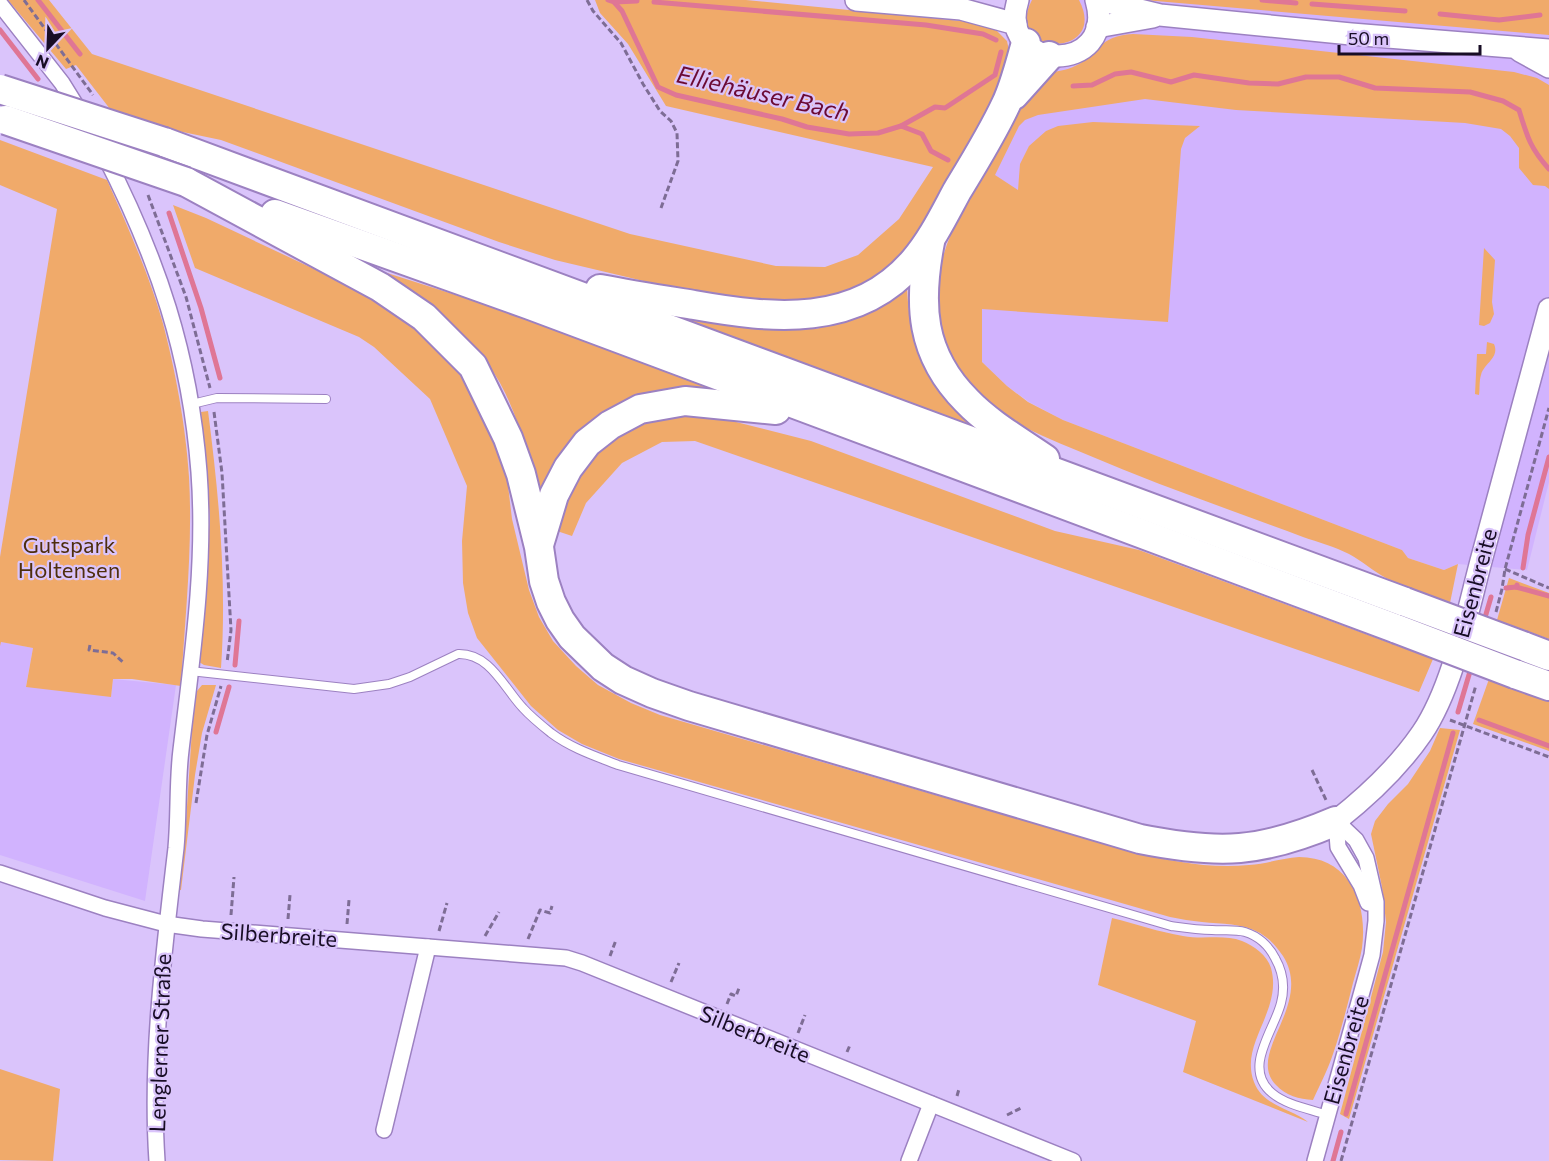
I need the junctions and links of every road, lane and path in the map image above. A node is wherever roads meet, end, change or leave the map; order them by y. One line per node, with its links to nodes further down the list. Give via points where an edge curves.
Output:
1 (24, 0): 15 (path)
2 (587, 0): 19 (path, via 621,43 677,133 678,161)
3 (856, 0): 7 (main road)
4 (1018, 0): 7 (main road); 10 (main road, via 1016,9)
5 (1097, 0): 8 (main road); 9 (main road)
6 (0, 4): 25 (street, Lenglerner Straße, via 62,83 130,204 176,330)
7 (961, 9): 10 (main road)
8 (1160, 15): 9 (main road); 11 (main road)
9 (1097, 27): 10 (main road, via 1079,51 1064,57)
10 (1030, 41): 20 (highway, via 1007,103)
11 (1512, 46): 12 (main road); 13 (main road)
12 (1549, 50)
13 (1549, 67)
14 (0, 89): 21 (highway, bridge, via 164,142)
15 (99, 104)
16 (3, 120): 17 (highway, bridge)
17 (186, 182): 27 (highway, via 530,305); 29 (highway, via 380,287 424,316 473,366 508,438)
18 (144, 187): 23 (path, via 186,297)
19 (661, 208)
20 (930, 240): 21 (highway, via 882,290 859,303 814,314 734,312); 28 (highway, via 923,315 932,350 954,387 968,403)
21 (533, 278): 28 (highway)
22 (1549, 309): 44 (main road, Eisenbreite, via 1438,704 1391,772)
23 (212, 399): 24 (lane); 25 (lane); 37 (path, via 222,472 231,630)
24 (326, 399)
25 (192, 404): 36 (street, Lenglerner Straße, via 201,528)
26 (1549, 408): 30 (path)
27 (818, 414): 29 (highway, via 685,401 640,409 587,443 568,468 554,495); 39 (highway, bridge)
28 (1079, 482): 34 (highway, bridge)
29 (539, 547): 44 (highway, via 551,602 587,653 623,680 689,706 1128,836 1182,847 1217,850 1272,844)
30 (1504, 569): 31 (path); 32 (path)
31 (1549, 588)
32 (1494, 617)
33 (90, 645): 35 (path, via 89,650 113,653)
34 (1549, 656)
35 (124, 663)
36 (190, 671): 37 (lane); 52 (street, Lenglerner Straße)
37 (225, 675): 43 (path, via 207,735); 60 (lane, via 371,688 466,654 491,668 522,708 554,735 618,765 1171,926 1245,932 1266,945 1280,967 1282,979 1281,1004 1260,1059 1263,1083 1281,1098)
38 (1476, 683): 40 (path)
39 (1549, 686)
40 (1464, 727): 41 (path); 66 (path)
41 (1549, 758)
42 (1312, 770): 44 (path)
43 (196, 807)
44 (1336, 821): 60 (street, Eisenbreite, via 1338,847 1368,902 1373,938 1372,955)
45 (0, 873): 52 (street, Silberbreite)
46 (234, 877): 53 (path)
47 (290, 895): 54 (path)
48 (349, 900): 55 (path)
49 (447, 903): 56 (path)
50 (552, 906): 58 (path, via 550,913 540,910)
51 (499, 912): 57 (path)
52 (166, 924): 53 (street, Silberbreite); 62 (street, Lenglerner Straße, via 156,1064)
53 (229, 931): 54 (street, Silberbreite)
54 (287, 936): 55 (street, Silberbreite)
55 (346, 940): 56 (street, Silberbreite)
56 (432, 947): 57 (street, Silberbreite); 61 (street)
57 (476, 951): 58 (street, Silberbreite)
58 (522, 955): 59 (street, Silberbreite, via 582,963)
59 (931, 1104): 63 (street); 64 (street, Silberbreite)
60 (1328, 1115): 65 (street, Eisenbreite)
61 (384, 1130)
62 (157, 1161)
63 (909, 1161)
64 (1073, 1161)
65 (1315, 1161)
66 (1341, 1161)

